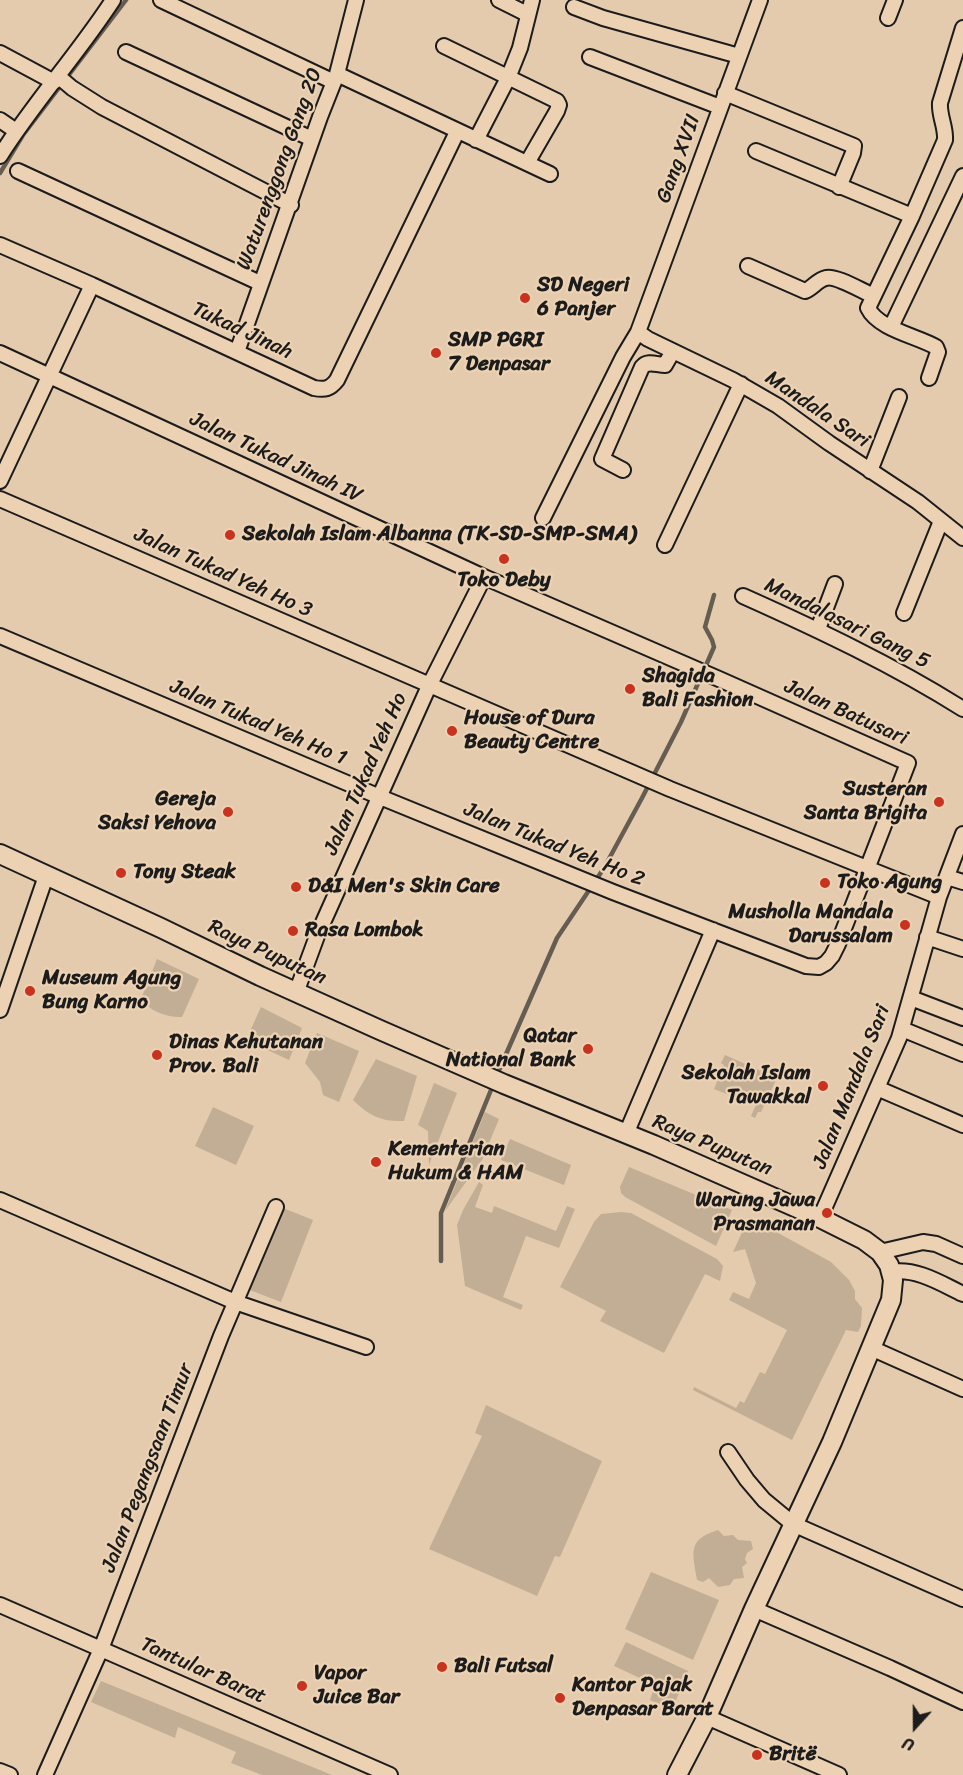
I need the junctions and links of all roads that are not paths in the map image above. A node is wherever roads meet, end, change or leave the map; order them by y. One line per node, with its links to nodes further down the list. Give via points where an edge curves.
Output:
1 (113, 0): 19 (street)
2 (161, 0): 17 (street)
3 (499, 0): 9 (street)
4 (532, 0): 9 (street)
5 (760, 0): 15 (street, Gang XVII)
6 (895, 0): 10 (street)
7 (354, 1): 17 (street, Waturenggong Gang 20)
8 (574, 7): 15 (street)
9 (527, 14): 18 (street)
10 (888, 18)
11 (963, 28): 35 (street, via 940,103 945,140)
12 (444, 46): 18 (street)
13 (126, 52): 25 (street)
14 (0, 53): 19 (street)
15 (739, 56): 20 (street, Gang XVII)
16 (590, 57): 21 (street)
17 (336, 78): 24 (street); 25 (street, Waturenggong Gang 20)
18 (508, 78): 26 (street); 29 (street, via 559,105)
19 (62, 82): 23 (street); 34 (street, via 162,140)
20 (725, 93): 21 (street, Gang XVII); 33 (street, via 854,146)
21 (720, 107): 42 (street, Gang XVII)
22 (0, 120): 23 (street)
23 (16, 131): 28 (street)
24 (458, 132): 26 (street); 44 (street, Tukad Jinah, via 332,387 314,388)
25 (312, 140): 34 (street, Waturenggong Gang 20)
26 (476, 140): 29 (street)
27 (756, 151): 33 (street)
28 (0, 156)
29 (527, 163): 31 (street)
30 (18, 171): 38 (street)
31 (550, 174)
32 (963, 176): 41 (street)
33 (839, 187): 35 (street)
34 (291, 205): 38 (street, Waturenggong Gang 20)
35 (912, 216): 40 (street)
36 (0, 244): 39 (street, Tukad Jinah)
37 (748, 266): 40 (street, via 805,291 832,277)
38 (260, 283): 44 (street, Waturenggong Gang 20)
39 (92, 285): 44 (street, Tukad Jinah); 46 (street)
40 (872, 295): 41 (street, via 869,312)
41 (891, 327): 47 (street, via 936,347 938,352)
42 (638, 333): 43 (street, Mandala Sari); 54 (street, Gang XVII)
43 (673, 351): 48 (street, Mandala Sari); 50 (street, via 665,365 650,363 642,367 606,449 602,459)
44 (237, 352)
45 (0, 353): 46 (street, Jalan Tukad Jinah IV)
46 (49, 376): 52 (street); 58 (street, Jalan Tukad Jinah IV)
47 (929, 378)
48 (741, 384): 51 (street, Mandala Sari); 57 (street)
49 (898, 397): 51 (street)
50 (623, 470)
51 (870, 471): 55 (street, Mandala Sari)
52 (0, 482)
53 (0, 499): 65 (street, Jalan Tukad Yeh Ho 3)
54 (543, 518)
55 (941, 521): 56 (street, Mandala Sari); 61 (street)
56 (963, 538)
57 (664, 544)
58 (484, 577): 64 (street, Jalan Tukad Jinah IV); 65 (street, Jalan Tukad Yeh Ho)
59 (835, 584): 62 (street)
60 (743, 596): 62 (street, Mandalasari Gang 5)
61 (904, 613)
62 (818, 630): 66 (street, Mandalasari Gang 5)
63 (0, 636): 67 (street, Jalan Tukad Yeh Ho 1)
64 (695, 668): 70 (street, Jalan Batusari, via 908,763)
65 (429, 686): 67 (street, Jalan Tukad Yeh Ho); 70 (street, Jalan Tukad Yeh Ho 3)
66 (963, 709)
67 (380, 797): 75 (street, Jalan Tukad Yeh Ho 2); 79 (street, Jalan Tukad Yeh Ho, via 317,936)
68 (962, 837): 72 (street, Jalan Mandala Sari)
69 (0, 854): 71 (main road, Raya Puputan)
70 (866, 868): 74 (street, Jalan Tukad Yeh Ho 3); 78 (street, Jalan Batusari, via 832,956)
71 (46, 876): 79 (main road, Raya Puputan); 81 (street)
72 (947, 877): 73 (street); 74 (street, Jalan Mandala Sari)
73 (963, 882)
74 (939, 897): 76 (street, Jalan Mandala Sari)
75 (713, 930): 78 (street, Jalan Tukad Yeh Ho 2, via 806,966); 87 (street)
76 (927, 937): 77 (street); 80 (street, Jalan Mandala Sari)
77 (963, 949)
78 (819, 967)
79 (296, 993): 87 (main road, Raya Puputan)
80 (911, 998): 82 (street); 83 (street, Jalan Mandala Sari)
81 (0, 1010)
82 (963, 1018)
83 (902, 1029): 84 (street); 85 (street, Jalan Mandala Sari)
84 (963, 1054)
85 (877, 1088): 86 (street); 90 (street, Jalan Mandala Sari)
86 (963, 1125)
87 (626, 1134): 90 (main road, Raya Puputan)
88 (0, 1200): 95 (street)
89 (276, 1207): 95 (street, Jalan Pegangsaan Timur)
90 (820, 1218): 91 (main road, Raya Puputan)
91 (880, 1252): 92 (street, via 923,1242); 93 (main road, Raya Puputan)
92 (963, 1256)
93 (891, 1272): 94 (street, via 917,1272); 97 (main road, via 891,1300)
94 (963, 1294)
95 (235, 1302): 96 (street); 104 (street, Jalan Pegangsaan Timur)
96 (366, 1347)
97 (871, 1348): 98 (street); 100 (main road)
98 (963, 1389)
99 (728, 1452): 100 (street, via 764,1500)
100 (793, 1524): 101 (street); 103 (main road)
101 (963, 1599)
102 (0, 1605): 104 (street, Tantular Barat)
103 (754, 1609): 105 (street); 106 (main road)
104 (101, 1649): 109 (street, Jalan Pegangsaan Timur); 110 (street, Tantular Barat)
105 (963, 1702)
106 (707, 1717): 111 (main road); 112 (street)
107 (0, 1771): 108 (street)
108 (10, 1775)
109 (45, 1775)
110 (390, 1775)
111 (677, 1775)
112 (839, 1775)

